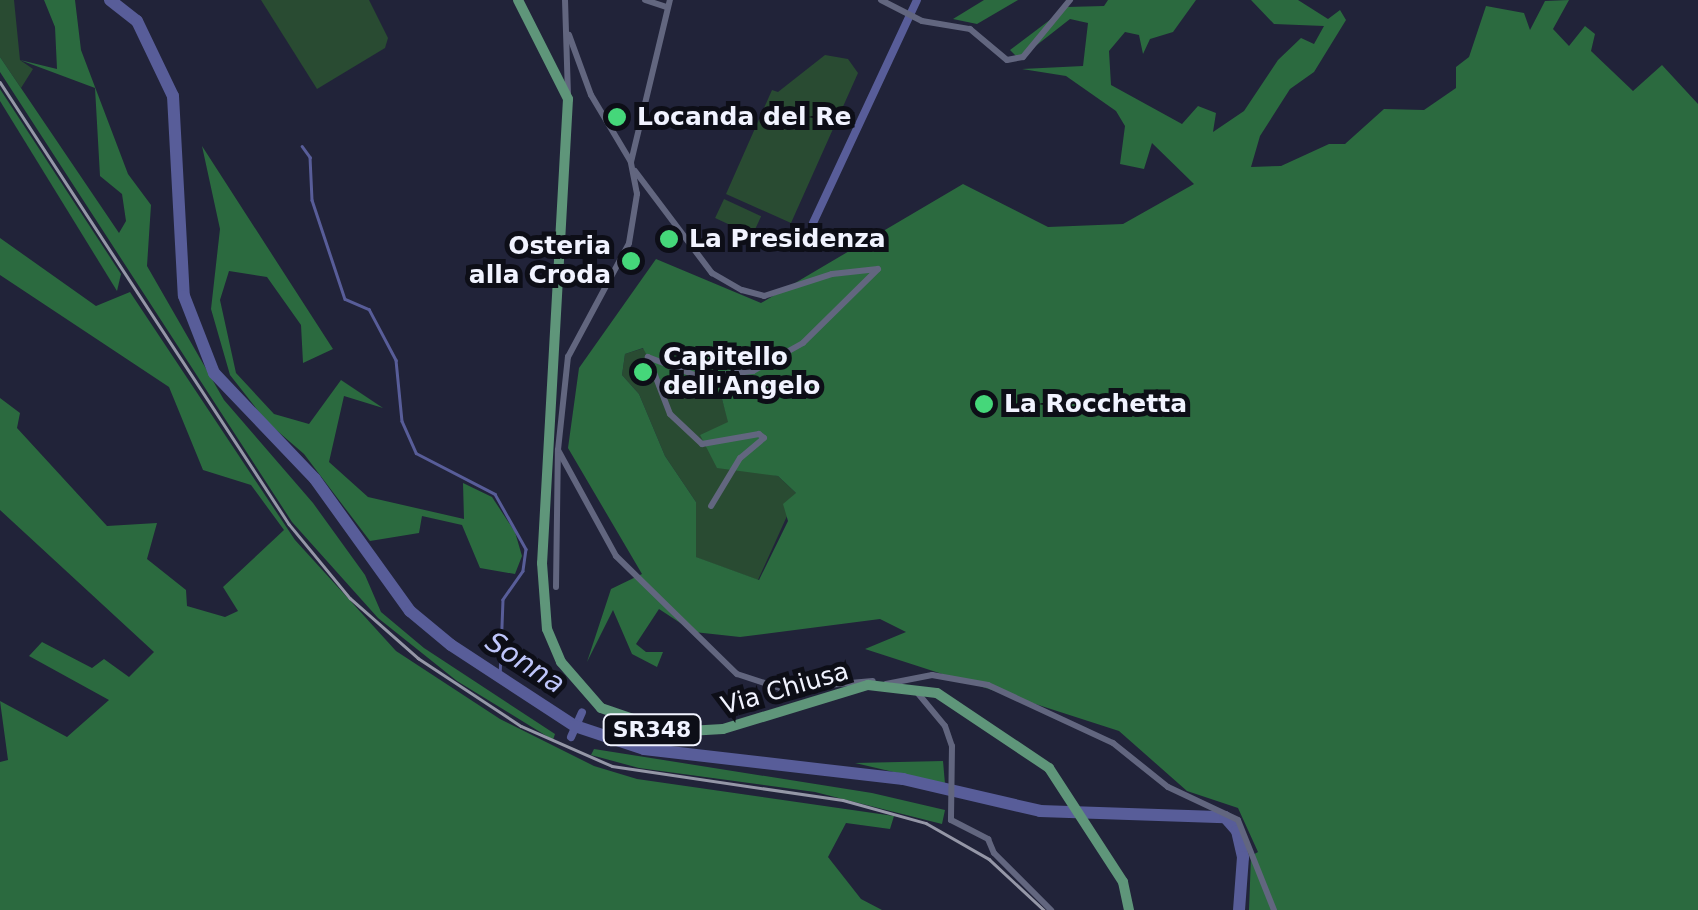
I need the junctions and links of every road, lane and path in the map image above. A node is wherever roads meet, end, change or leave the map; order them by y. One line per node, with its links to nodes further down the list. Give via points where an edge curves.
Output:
1 (518, 0): 9 (main road)
2 (565, 0): 7 (street)
3 (644, 0): 6 (street)
4 (881, 0): 5 (street, via 922,22 970,29 1007,60 1023,57)
5 (1070, 0)
6 (669, 4): 10 (street)
7 (569, 35): 8 (street); 9 (street)
8 (586, 83): 9 (street); 10 (street)
9 (568, 93): 15 (main road, Via Chiusa / SR348, via 547,629 577,684 623,718 690,734)
10 (631, 162): 11 (street)
11 (634, 171): 12 (street, via 628,243 568,357); 13 (street, via 712,273 742,290 764,296 832,274 878,269 803,342 753,371 700,377 648,357 670,414 702,444 764,438 740,458)
12 (558, 450): 14 (street); 15 (street, via 616,556 737,674 784,690 856,680)
13 (711, 506)
14 (556, 587)
15 (886, 684): 16 (main road, Via Chiusa / SR348); 19 (street, via 932,675 988,685 1113,743 1168,787 1238,820)
16 (912, 686): 17 (street, via 945,726 956,827 988,838); 18 (main road, Via Chiusa / SR348, via 969,710 1049,768 1108,856)
17 (1052, 910)
18 (1128, 910)
19 (1274, 910)

